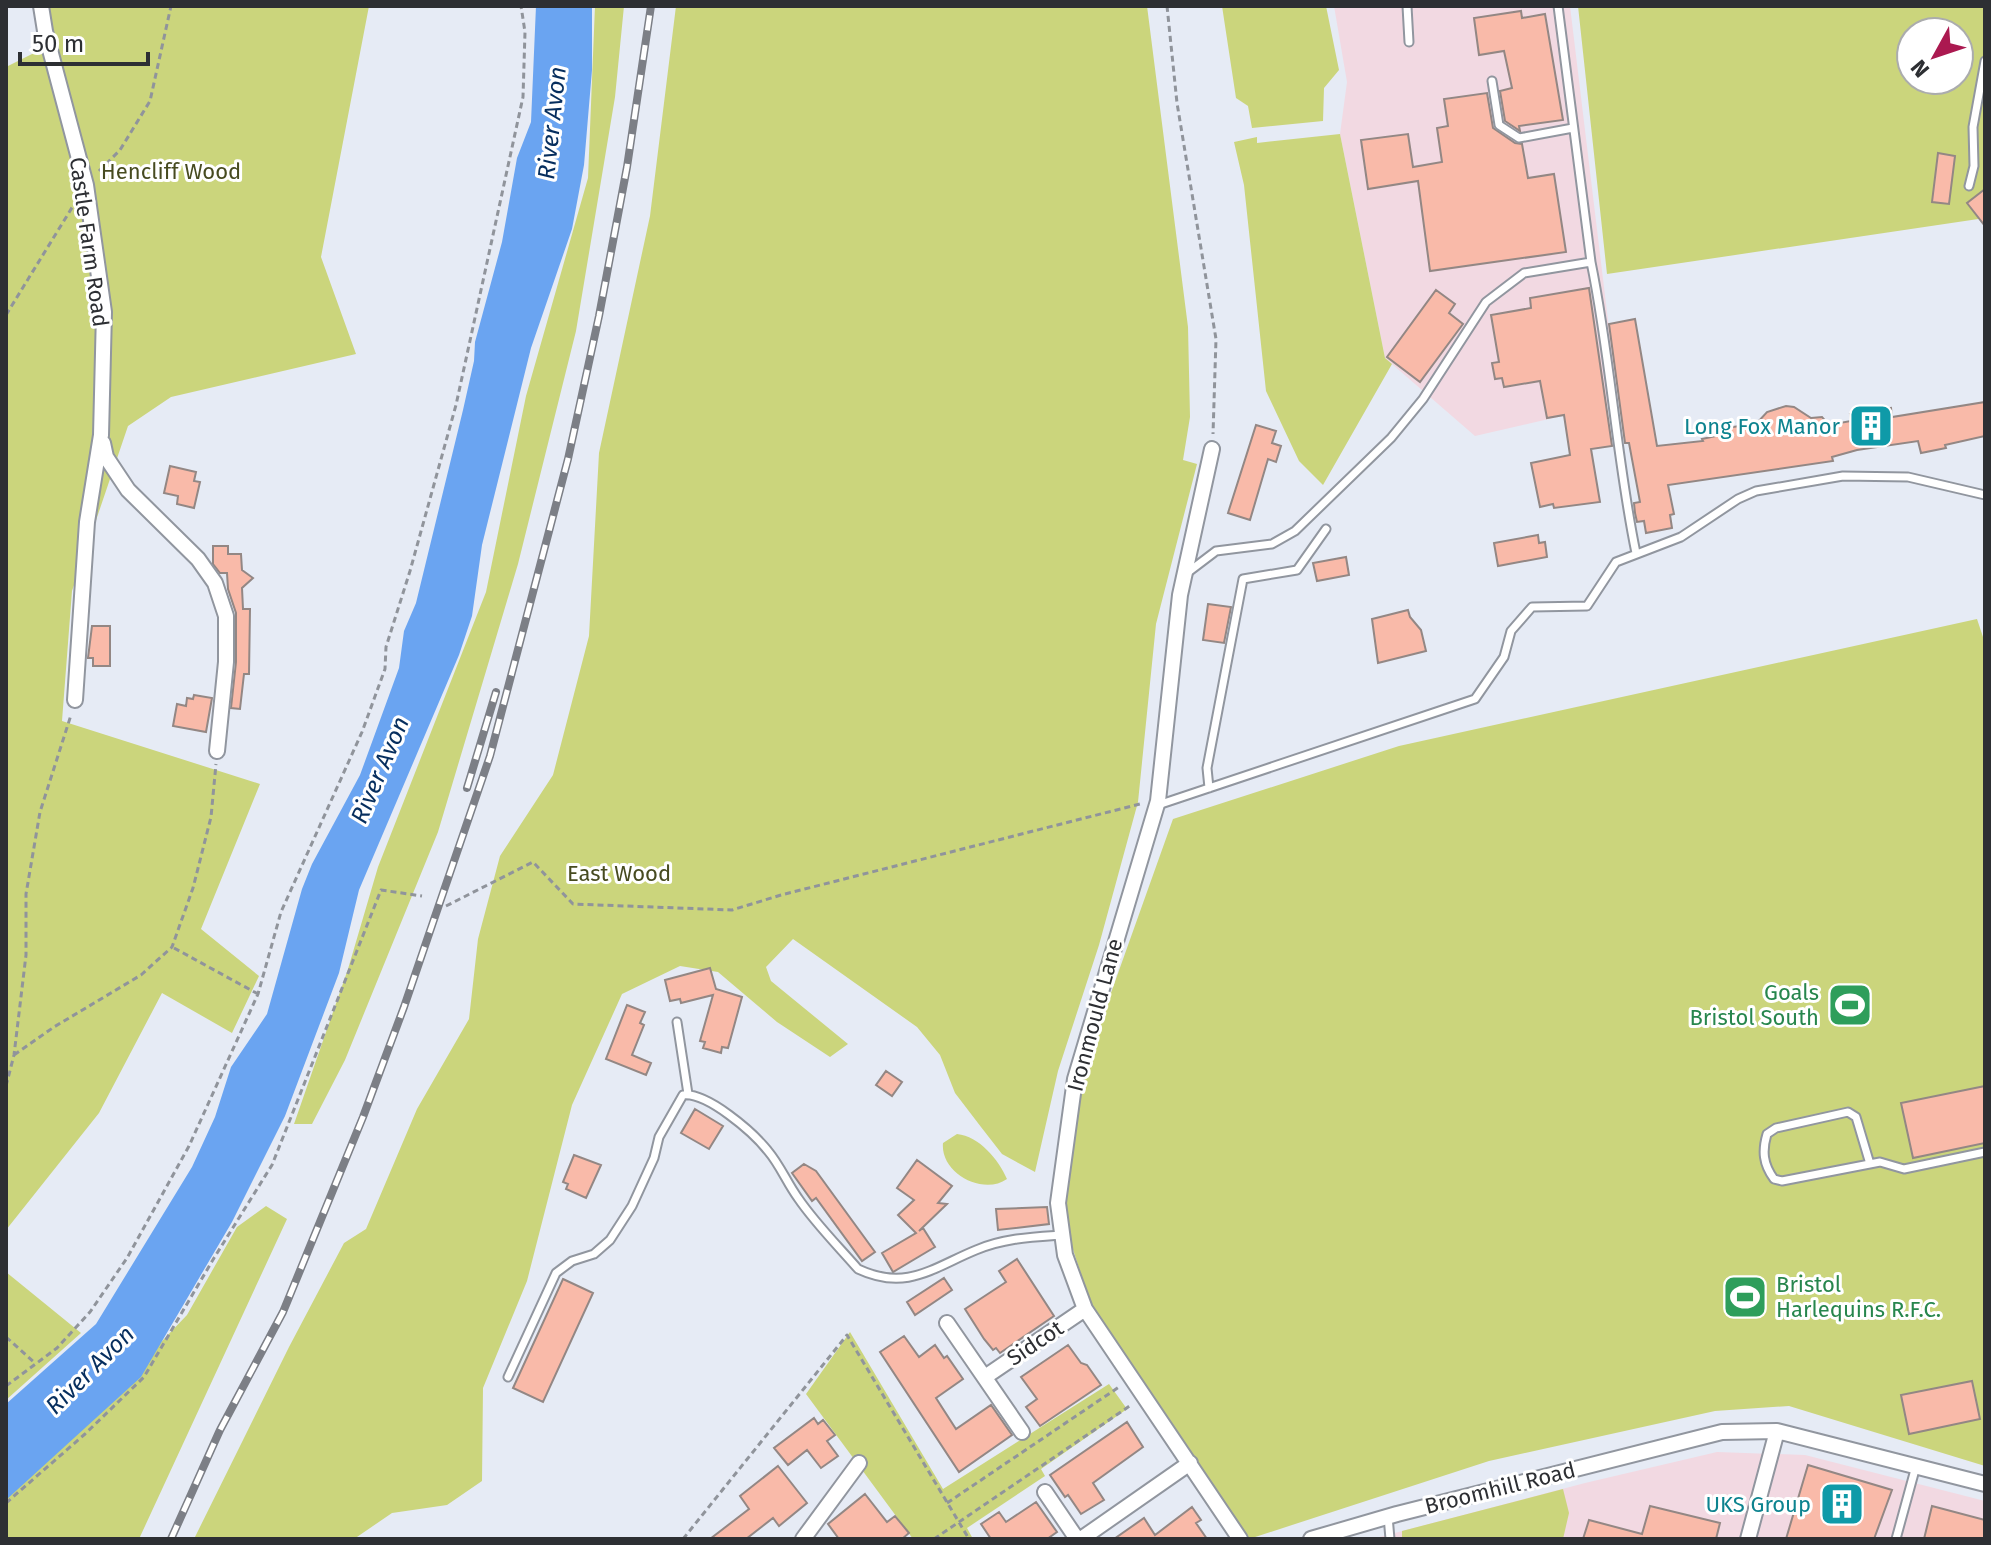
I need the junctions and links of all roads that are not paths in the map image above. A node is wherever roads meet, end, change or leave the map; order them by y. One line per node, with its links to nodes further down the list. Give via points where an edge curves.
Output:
1 (41, 6): 10 (street, Castle Farm Road, via 86,185 104,312)
2 (1407, 6): 4 (lane)
3 (1558, 6): 7 (lane)
4 (1409, 42)
5 (1985, 61): 8 (lane)
6 (1492, 81): 7 (lane, via 1499,125 1519,138)
7 (1573, 128): 9 (lane)
8 (1969, 186)
9 (1591, 262): 14 (lane); 15 (lane, via 1524,273 1486,302 1391,438 1295,531 1272,544 1216,551)
10 (101, 435): 16 (street, Castle Farm Road, via 87,522); 17 (street, Castle Farm Road, via 106,457 128,490 215,583 226,616)
11 (1212, 449): 15 (street, Ironmould Lane)
12 (1985, 495): 14 (lane, via 1908,477 1843,476 1756,491 1681,537)
13 (1326, 529): 18 (lane, via 1297,570 1243,579 1207,768)
14 (1636, 553): 18 (lane, via 1616,562 1587,606 1532,607 1511,631 1504,657 1475,699)
15 (1185, 574): 19 (street, Ironmould Lane)
16 (75, 700)
17 (217, 751)
18 (1209, 788): 19 (lane)
19 (1157, 804): 24 (street, Ironmould Lane, via 1075,1079 1058,1203)
20 (677, 1022): 21 (lane)
21 (688, 1094): 24 (lane, via 727,1114 754,1136 798,1199 858,1269 869,1274 919,1276 1011,1239); 27 (lane, via 659,1137 632,1206 610,1240 556,1273)
22 (1985, 1152): 23 (lane, via 1904,1169)
23 (1870, 1164): 23 (lane, via 1782,1181 1769,1172 1763,1148 1767,1134 1776,1128 1848,1112 1856,1117)
24 (1062, 1235): 25 (street, Ironmould Lane)
25 (1085, 1309): 28 (street, Sidcot); 32 (street, Ironmould Lane)
26 (947, 1323): 28 (street, Sidcot)
27 (508, 1377)
28 (985, 1377): 30 (street, Sidcot)
29 (1777, 1431): 33 (street, Broomhill Road); 36 (street, Broomhill Road, via 1687,1433); 42 (street)
30 (1022, 1432)
31 (859, 1463): 37 (street)
32 (1190, 1463): 38 (street); 39 (street, Ironmould Lane)
33 (1916, 1466): 34 (street, Broomhill Road); 43 (lane)
34 (1985, 1484)
35 (1045, 1492): 38 (street)
36 (1388, 1516): 40 (street, Broomhill Road); 41 (lane)
37 (803, 1539)
38 (1079, 1539)
39 (1240, 1539)
40 (1311, 1539)
41 (1390, 1539)
42 (1748, 1539)
43 (1896, 1539)

